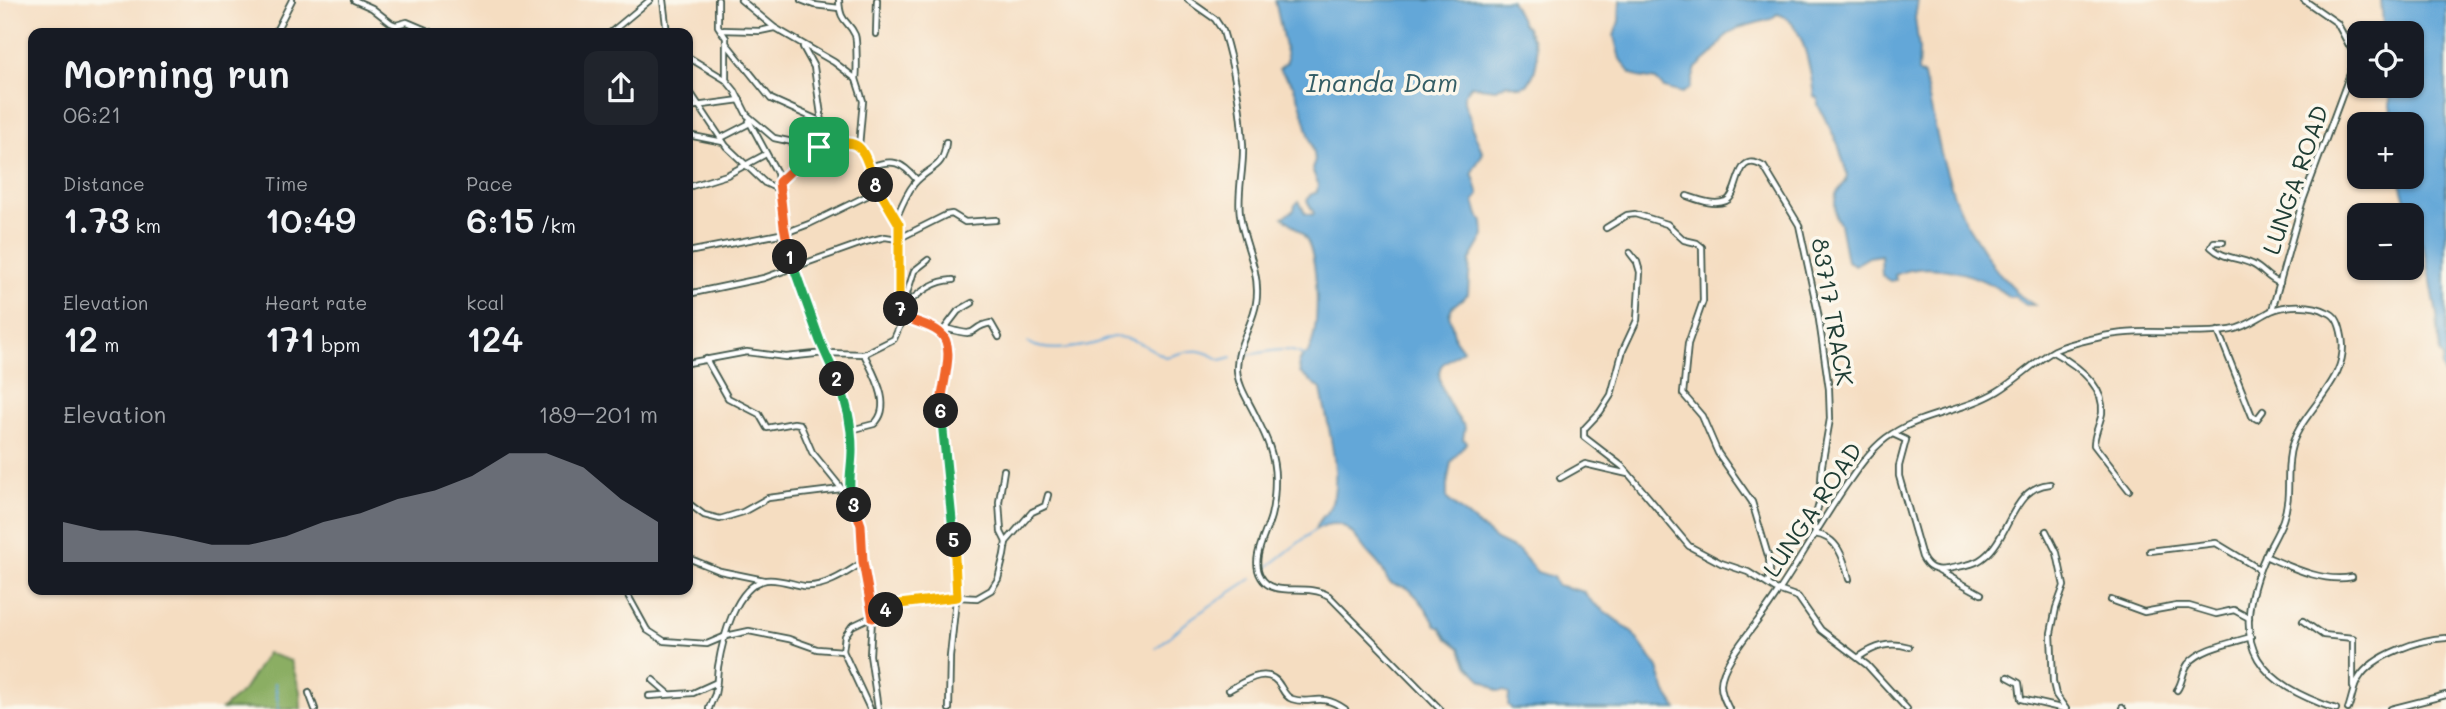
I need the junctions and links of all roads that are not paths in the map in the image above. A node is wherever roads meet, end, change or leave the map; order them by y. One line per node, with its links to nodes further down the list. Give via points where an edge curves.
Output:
1 (292, 0): 14 (street)
2 (354, 0): 15 (street, via 391,23 407,22)
3 (650, 0): 16 (street)
4 (663, 0): 17 (street)
5 (718, 0): 18 (street)
6 (741, 0): 13 (street)
7 (802, 0): 12 (street)
8 (839, 0): 12 (street)
9 (877, 0): 19 (street)
10 (1188, 0): 127 (street, via 1215,19 1223,31 1241,127 1240,211 1257,296 1237,370 1269,444 1275,480 1257,569 1274,589 1315,589 1329,596)
11 (2304, 0): 58 (street, LUNGA ROAD, via 2337,23 2356,58 2302,203)
12 (839, 8): 24 (street, via 855,36)
13 (775, 27): 18 (street); 21 (street)
14 (278, 28)
15 (420, 28)
16 (616, 28)
17 (666, 28)
18 (721, 30): 20 (street)
19 (876, 34)
20 (726, 43): 23 (street); 30 (street, via 771,99)
21 (801, 43): 24 (street); 30 (street, via 814,67)
22 (693, 60): 23 (street)
23 (726, 79): 26 (street)
24 (856, 79): 36 (street, via 863,101)
25 (693, 96): 27 (street)
26 (740, 100): 27 (street); 29 (street)
27 (701, 106): 28 (street); 33 (street)
28 (693, 107)
29 (747, 115): 31 (street); 37 (street, via 774,138)
30 (822, 122): 35 (street)
31 (751, 123): 33 (street); 38 (street)
32 (693, 136): 33 (street)
33 (722, 140): 39 (street)
34 (946, 142): 41 (street, via 940,163)
35 (830, 145): 36 (street); 37 (street)
36 (859, 146): 40 (street)
37 (816, 147): 42 (street)
38 (766, 154): 39 (street); 42 (street)
39 (747, 163): 43 (street); 44 (street, via 765,183)
40 (870, 167): 41 (street, via 902,164); 45 (street)
41 (917, 180): 47 (street)
42 (779, 182): 44 (street)
43 (693, 185)
44 (780, 190): 50 (street)
45 (878, 190): 47 (street); 50 (street)
46 (1687, 196): 85 (street, 83717 TRACK, via 1724,201 1733,194 1744,166 1761,165 1799,225 1830,395)
47 (897, 219): 51 (street)
48 (996, 220): 51 (street, via 965,222 946,215)
49 (1606, 228): 96 (street, via 1635,214 1667,224 1684,240 1702,247 1703,301 1688,344 1683,394 1703,416 1718,453 1752,502 1769,559)
50 (785, 233): 53 (street); 56 (street)
51 (898, 239): 56 (street, via 865,242); 61 (street)
52 (2223, 242): 58 (street, via 2211,247 2224,256 2250,262)
53 (693, 251)
54 (1630, 253): 76 (street, via 1640,272 1637,320 1611,395 1583,432 1585,439)
55 (928, 260): 61 (street, via 914,271)
56 (794, 269): 59 (street); 68 (street)
57 (953, 280): 61 (street, via 926,288)
58 (2280, 283): 62 (street, LUNGA ROAD)
59 (693, 293)
60 (972, 303): 65 (street, via 958,311)
61 (901, 308): 63 (street)
62 (2272, 311): 64 (street, LUNGA ROAD, via 2245,326); 88 (street, LUNGA ROAD, via 2304,307 2331,313 2339,323 2343,347 2332,384 2293,441 2290,497)
63 (904, 316): 65 (street); 69 (street, via 894,339)
64 (2218, 331): 67 (street, LUNGA ROAD, via 2126,332); 72 (street, via 2252,416 2257,419)
65 (942, 334): 66 (street, via 948,329 973,334 991,323); 100 (street, via 948,356 940,405)
66 (999, 337)
67 (2052, 352): 74 (street, LUNGA ROAD, via 1983,399); 80 (street, via 2065,358 2102,397 2094,445)
68 (825, 353): 69 (street); 70 (street, via 786,357 747,352); 73 (street, via 843,394)
69 (864, 354): 73 (street, via 880,389 881,414 874,424)
70 (706, 359): 71 (street); 79 (street, via 728,398 759,414 767,428 800,424 812,452)
71 (693, 362)
72 (2263, 411)
73 (851, 430): 81 (street)
74 (1892, 434): 85 (street, LUNGA ROAD, via 1861,465); 92 (street, via 1906,440 1899,466 1902,493 1922,557)
75 (1004, 470): 86 (street, via 999,502)
76 (1629, 474): 77 (street, via 1585,464); 96 (street, via 1689,546)
77 (1560, 478)
78 (2050, 484): 92 (street, via 2031,489 1986,556)
79 (842, 489): 81 (street); 83 (street, via 768,498 720,519)
80 (2129, 490)
81 (849, 491): 90 (street, via 861,525)
82 (1048, 495): 86 (street, via 1045,506 1032,512)
83 (693, 507)
84 (2046, 531): 130 (street, via 2057,553 2064,586 2051,633 2053,682)
85 (1814, 532): 94 (street, via 1837,547); 97 (street, LUNGA ROAD)
86 (1006, 542): 100 (street, via 992,590 977,598)
87 (2150, 551): 91 (street, via 2216,543)
88 (2265, 556): 91 (street, LUNGA ROAD); 93 (street, via 2314,575)
89 (693, 560): 95 (street)
90 (863, 562): 95 (street, via 816,585); 102 (street)
91 (2259, 569): 103 (street, LUNGA ROAD)
92 (1937, 570): 98 (street)
93 (2351, 577)
94 (1849, 579)
95 (765, 580): 105 (street, via 740,599)
96 (1768, 583): 97 (street)
97 (1779, 590): 110 (street, via 1798,597 1821,630); 128 (street, LUNGA ROAD, via 1723,674 1721,692)
98 (1981, 594)
99 (628, 595): 105 (street, via 643,625 657,638 707,644)
100 (957, 597): 102 (street, via 900,604); 125 (street)
101 (2110, 600): 103 (street, via 2144,612 2189,606 2216,614 2234,610)
102 (873, 618): 109 (street, via 852,626); 124 (street, via 870,655)
103 (2249, 618): 106 (street, LUNGA ROAD)
104 (2303, 621): 118 (street, via 2326,636 2353,638)
105 (726, 636): 109 (street, via 754,632); 113 (street)
106 (2251, 637): 115 (street, via 2196,658 2186,668); 131 (street, LUNGA ROAD, via 2261,664 2274,680)
107 (2446, 638): 118 (street, via 2389,653 2360,676)
108 (1909, 647): 110 (street, via 1890,644)
109 (843, 651): 123 (street)
110 (1859, 657): 129 (street)
111 (2008, 677): 130 (street, via 2019,683 2021,699)
112 (653, 680): 117 (street)
113 (716, 683): 117 (street, via 695,693); 122 (street)
114 (1229, 690): 126 (street, via 1268,675 1276,678 1292,699 1323,698)
115 (2178, 690)
116 (309, 693): 121 (street)
117 (668, 693): 120 (street)
118 (2353, 693): 132 (street)
119 (2446, 695): 133 (street)
120 (649, 696)
121 (315, 709)
122 (709, 709)
123 (870, 709)
124 (878, 709)
125 (949, 709)
126 (1345, 709)
127 (1440, 709)
128 (1729, 709)
129 (1907, 709)
130 (2065, 709)
131 (2336, 709)
132 (2348, 709)
133 (2391, 709)

